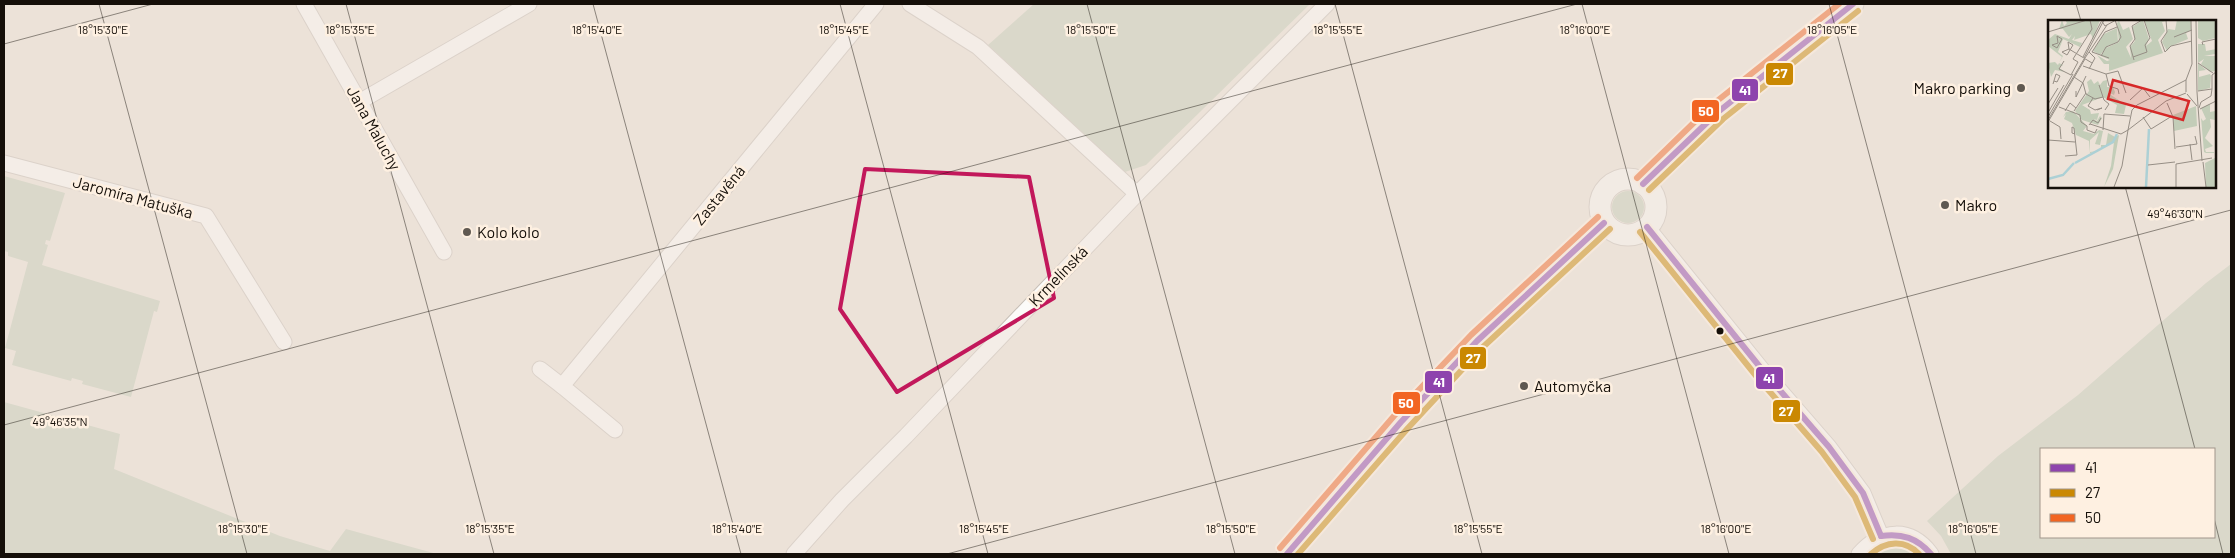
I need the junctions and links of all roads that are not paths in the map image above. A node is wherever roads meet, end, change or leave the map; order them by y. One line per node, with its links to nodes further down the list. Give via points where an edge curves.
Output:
1 (304, 4): 7 (street, Jana Maluchy)
2 (529, 4): 7 (street)
3 (876, 4): 16 (street, Zastavěná)
4 (910, 4): 10 (street, via 978,47)
5 (1327, 4): 10 (street, Krmelínská)
6 (1853, 4): 9 (main road, via 1726,105)
7 (359, 102): 13 (street, Jana Maluchy)
8 (4, 163): 14 (street, Jaromíra Matuška, via 206,216)
9 (1643, 184): 11 (main road, via 1622,180 1608,188 1600,207); 12 (main road, via 1651,192 1656,207)
10 (1137, 194): 19 (street, Krmelínská)
11 (1604, 223): 12 (main road, via 1622,235 1638,233); 20 (main road, via 1477,341 1388,436)
12 (1647, 227): 18 (street, via 1829,447 1863,493)
13 (444, 252)
14 (284, 342)
15 (540, 369): 16 (street)
16 (562, 386): 17 (street)
17 (615, 430)
18 (1881, 536): 21 (street, via 1868,543); 22 (street, via 1909,536)
19 (794, 554)
20 (1287, 554)
21 (1859, 554)
22 (1931, 554)

